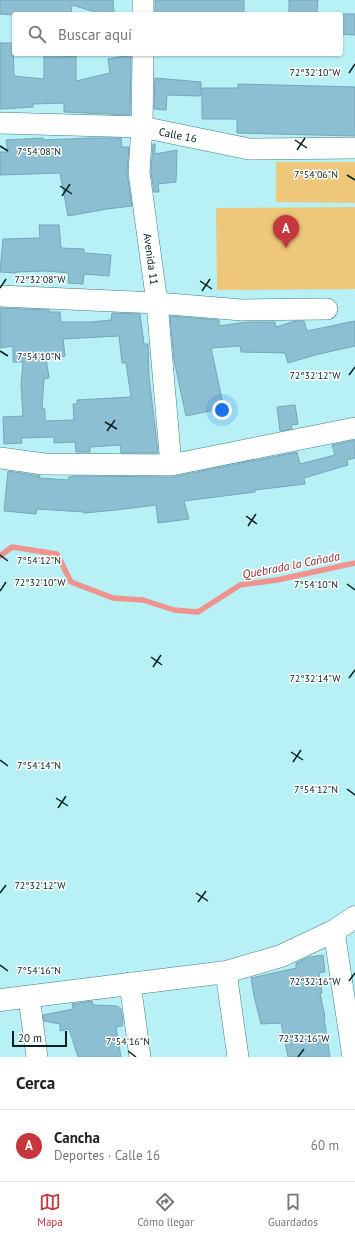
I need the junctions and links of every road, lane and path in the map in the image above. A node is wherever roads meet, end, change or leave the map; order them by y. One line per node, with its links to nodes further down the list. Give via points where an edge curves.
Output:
1 (143, 0): 2 (street)
2 (143, 12)
3 (143, 56): 5 (street, Avenida 11)
4 (0, 123): 5 (street, Calle 16)
5 (142, 127): 6 (street, Calle 16, via 249,149); 8 (street, Avenida 11, via 139,172)
6 (355, 148)
7 (0, 296): 8 (street)
8 (157, 303): 9 (street, via 242,310); 12 (street, Avenida 11)
9 (327, 309)
10 (355, 428): 12 (street)
11 (0, 458): 12 (street, via 44,464)
12 (171, 465)
13 (355, 917): 14 (street)
14 (334, 931): 15 (street, via 281,956); 22 (street)
15 (226, 972): 16 (street); 21 (street)
16 (130, 983): 17 (street); 20 (street)
17 (29, 996): 18 (street); 19 (street)
18 (0, 1000)
19 (37, 1057)
20 (140, 1057)
21 (238, 1057)
22 (353, 1057)

